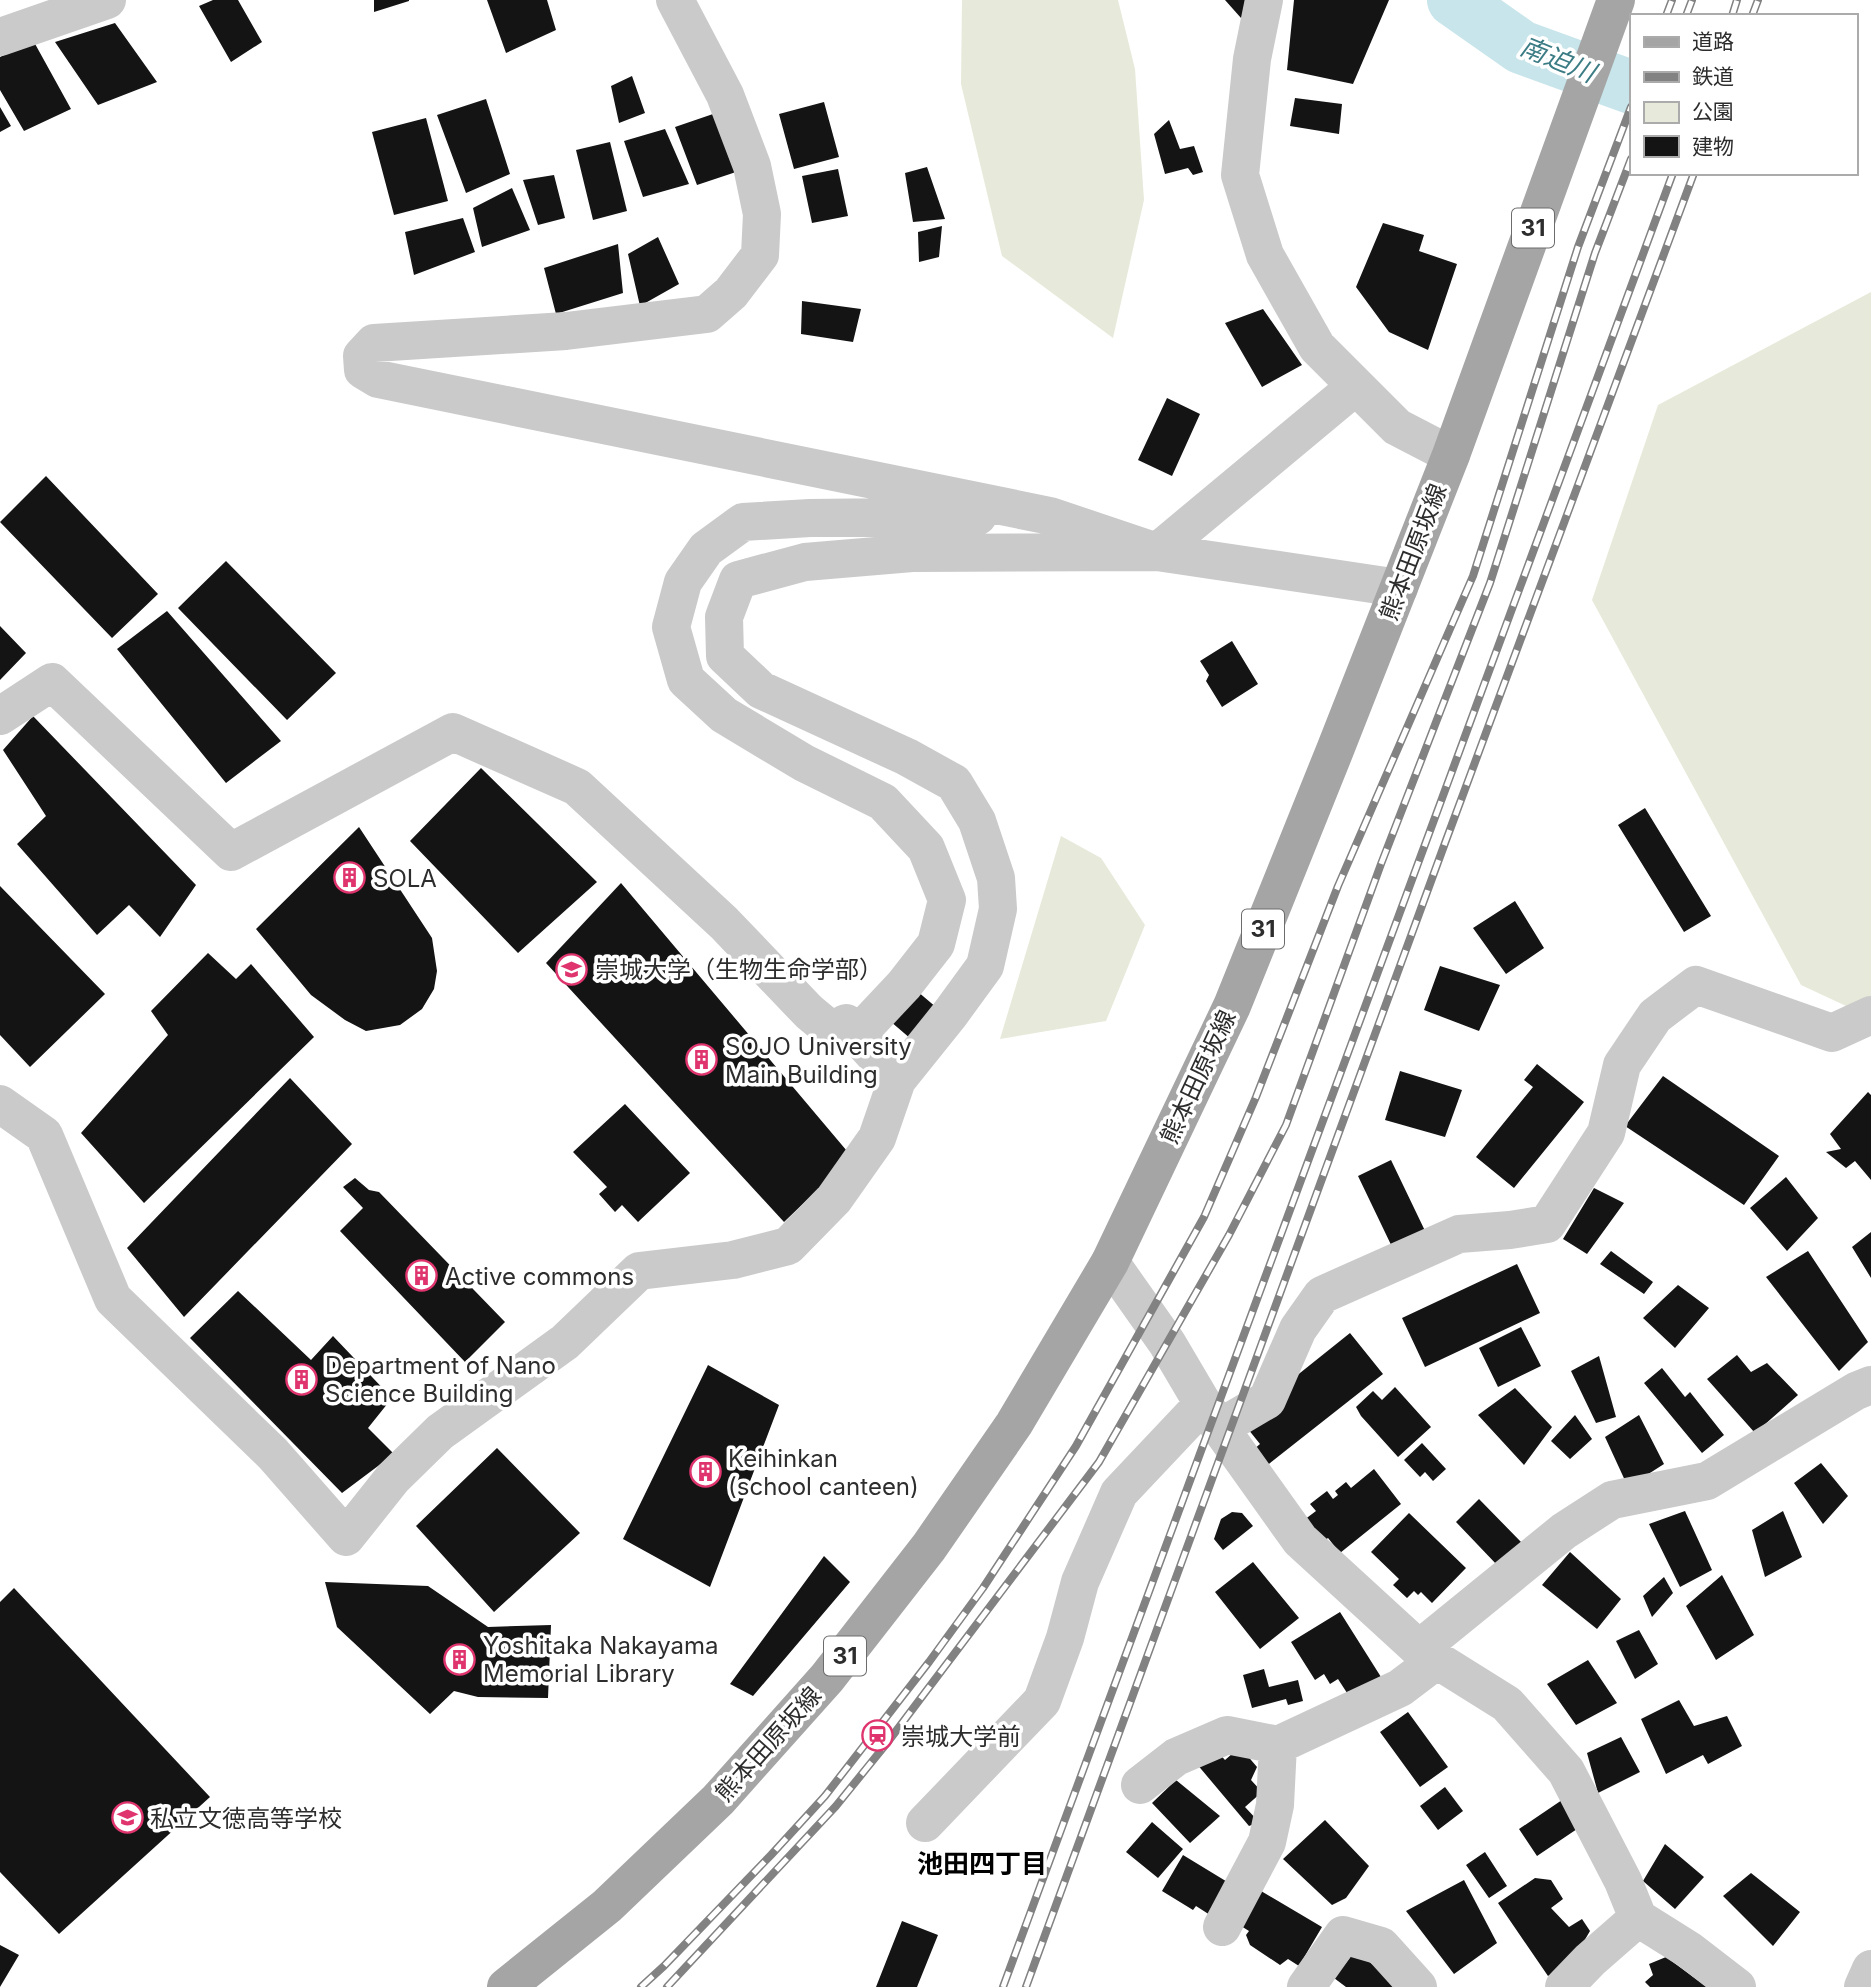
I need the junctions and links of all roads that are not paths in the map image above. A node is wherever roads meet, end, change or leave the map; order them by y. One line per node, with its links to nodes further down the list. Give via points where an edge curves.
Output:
1 (107, 0): 5 (street)
2 (675, 0): 8 (street, via 725,95 752,166 762,214 760,255 731,293 707,314 566,331 374,343 362,356 363,370 377,379)
3 (1264, 0): 6 (street, via 1252,59 1240,175 1265,255 1317,347)
4 (1616, 0): 7 (main road, 熊本田原坂線 / 31)
5 (0, 37)
6 (1355, 387): 7 (street, via 1397,427); 9 (street)
7 (1451, 455): 10 (main road, 熊本田原坂線 / 31)
8 (1050, 516): 9 (street); 13 (street, via 743,522 706,549 683,582 671,627 686,680 723,715 883,802 926,848 947,900 936,944)
9 (1157, 552): 10 (street); 14 (street, via 912,552 805,562 738,580 724,617 725,656 761,690 954,783 977,821 996,878 998,909 985,966)
10 (1399, 588): 16 (main road, 熊本田原坂線 / 31, via 1232,1006)
11 (0, 716): 13 (street, via 52,682 231,852 453,732 578,787 724,923 809,1012 832,1031 846,1023)
12 (1871, 1015): 18 (street, via 1832,1033 1696,985 1654,1016 1622,1065 1606,1133 1547,1224 1460,1234 1322,1296 1298,1329 1267,1400)
13 (857, 1035): 14 (street)
14 (897, 1080): 15 (street, via 877,1138 834,1199 788,1246 733,1261 639,1271 565,1342 440,1432 393,1478 346,1537 273,1454 113,1299 44,1135)
15 (0, 1104)
16 (1110, 1262): 18 (street); 26 (main road, 熊本田原坂線 / 31, via 1014,1424 929,1547 827,1678 718,1800 607,1906)
17 (1871, 1385): 19 (street, via 1707,1481 1612,1500 1564,1531)
18 (1212, 1415): 19 (street, via 1300,1540); 22 (street, via 1119,1493 1080,1582 1042,1700)
19 (1428, 1655): 20 (street, via 1399,1688); 23 (street, via 1507,1704 1566,1770)
20 (1278, 1745): 21 (street, via 1227,1735 1176,1757); 24 (street, via 1275,1805 1267,1842)
21 (1140, 1785)
22 (925, 1823)
23 (1638, 1918): 29 (street); 30 (street)
24 (1222, 1927)
25 (1871, 1969): 31 (street)
26 (506, 1987)
27 (1306, 1987): 28 (street, via 1343,1935 1381,1946)
28 (1418, 1987)
29 (1564, 1987)
30 (1737, 1987)
31 (1863, 1987)

